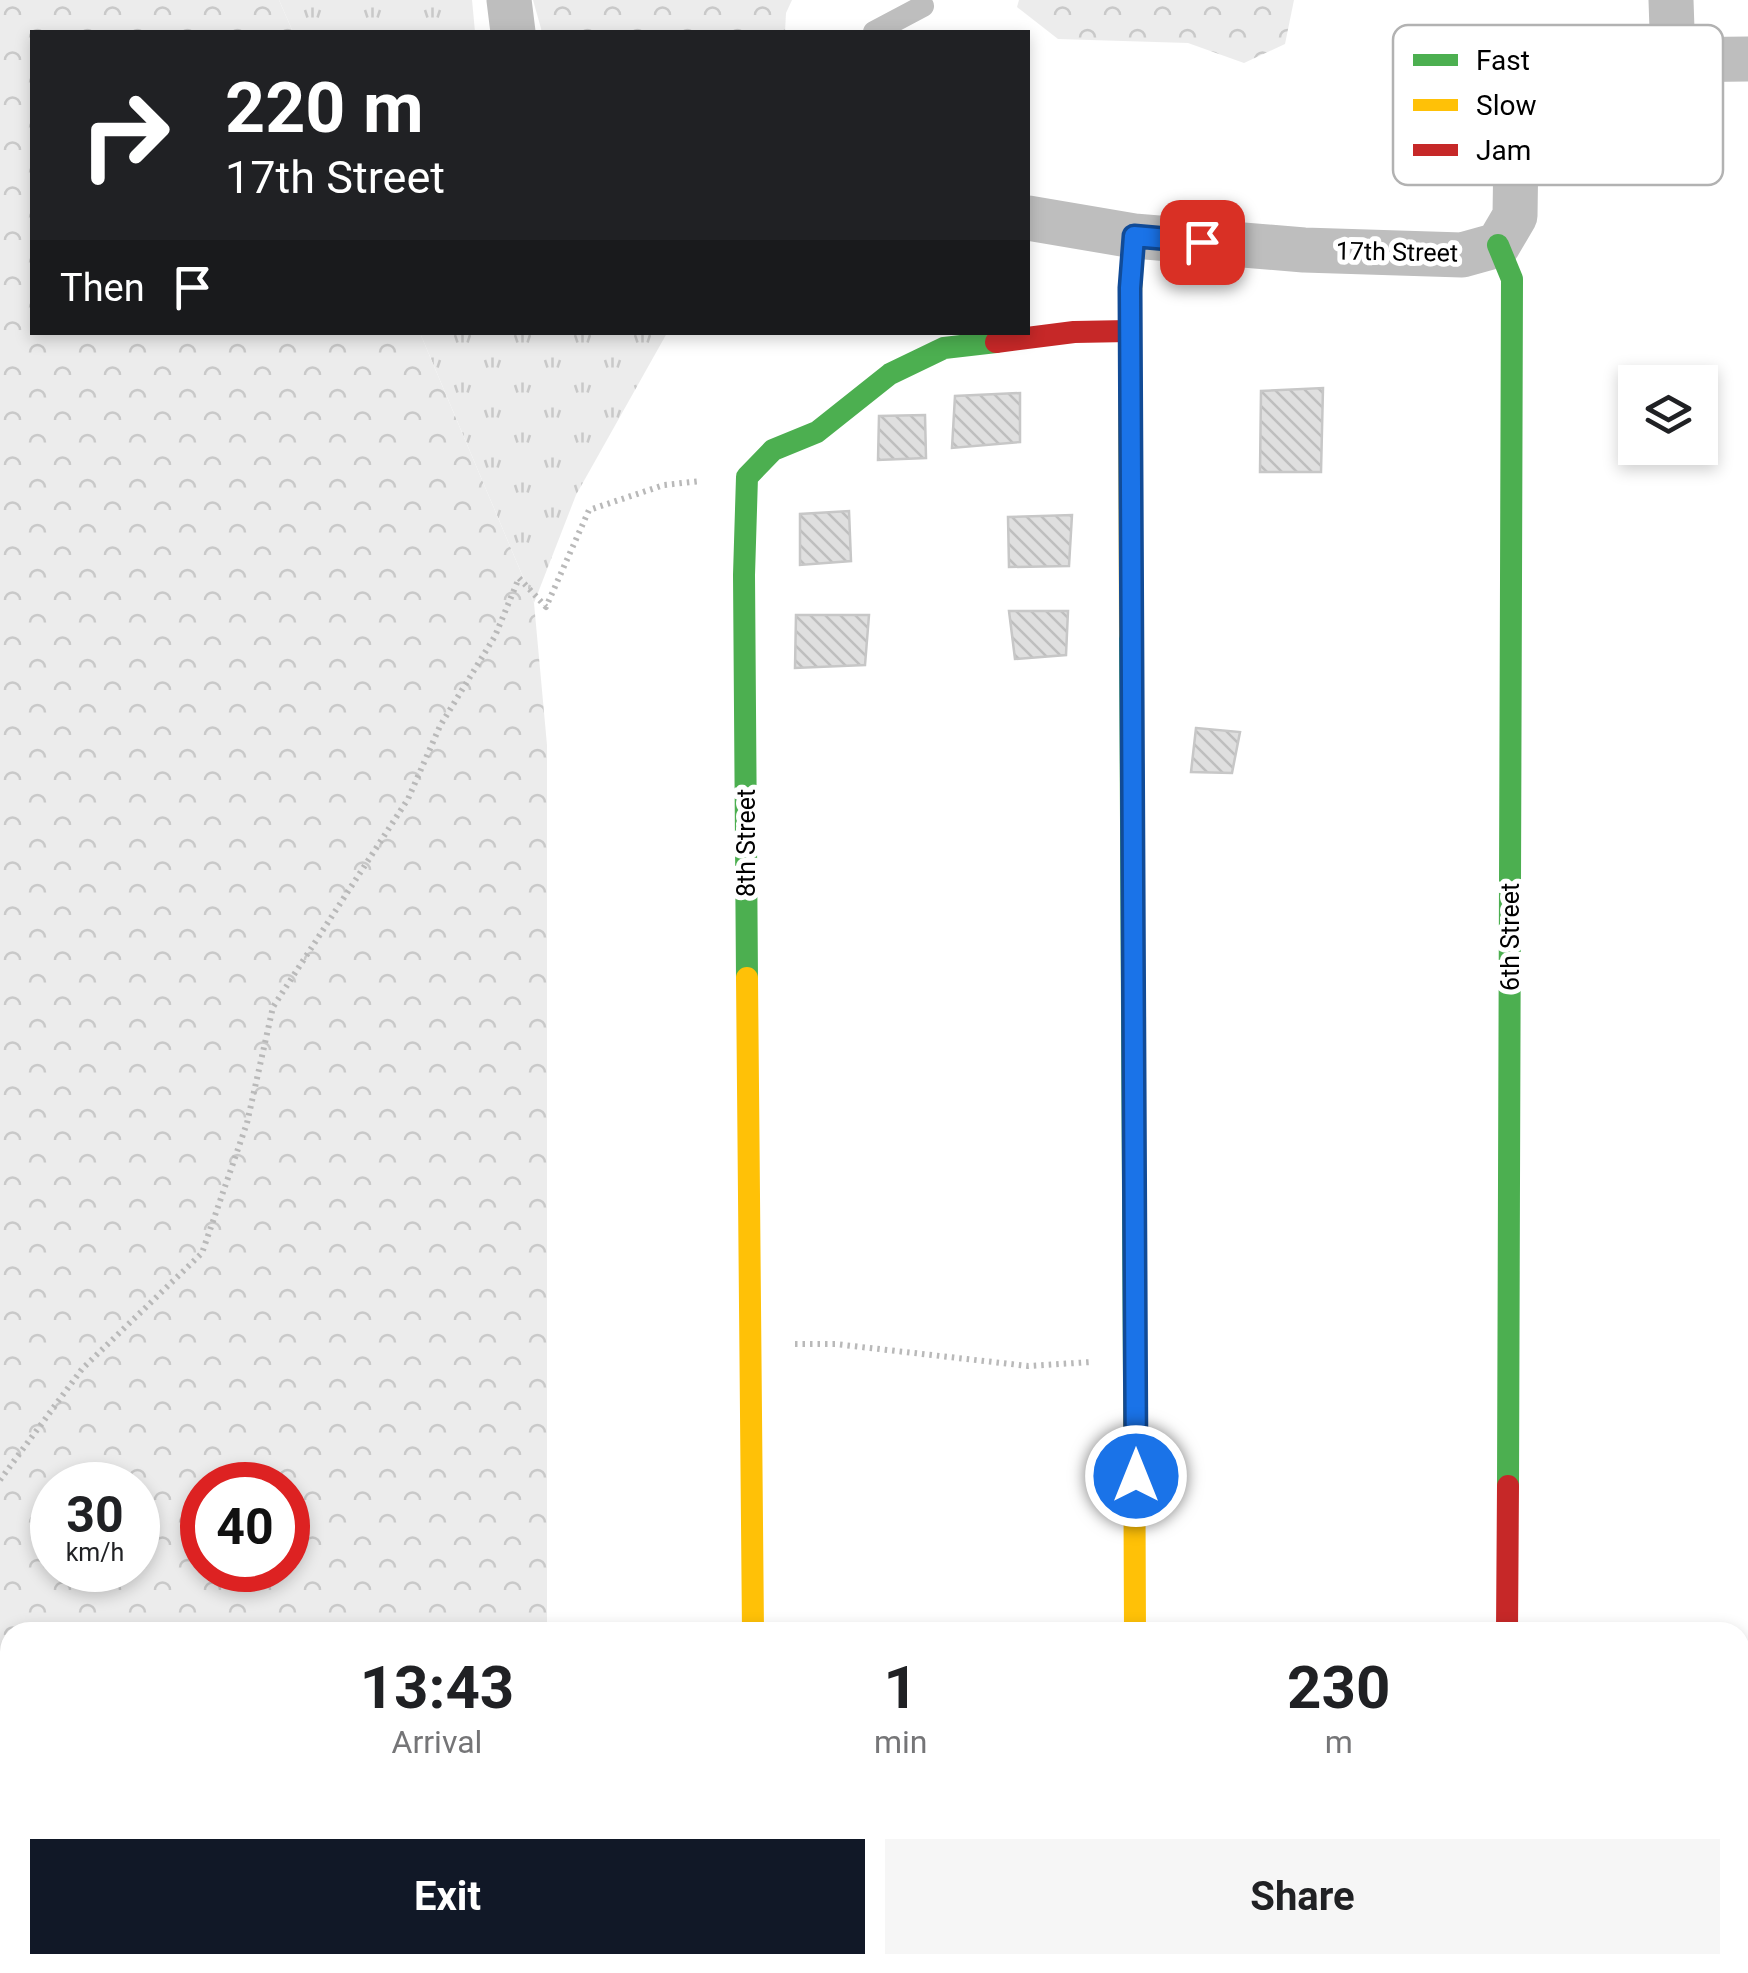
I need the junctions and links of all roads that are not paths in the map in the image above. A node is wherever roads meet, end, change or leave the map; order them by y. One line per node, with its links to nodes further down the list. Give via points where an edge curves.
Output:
1 (509, 0): 5 (street)
2 (1672, 0): 4 (street)
3 (923, 6): 6 (lane)
4 (1672, 25)
5 (514, 30)
6 (878, 30)
7 (1515, 185): 10 (street, via 1515,216)
8 (1030, 218): 9 (street, 17th Street)
9 (1134, 236): 10 (street, 17th Street, via 1462,254); 11 (street)
10 (1498, 245): 14 (street, 6th Street, via 1512,279)
11 (1129, 331): 12 (street, 8th Street, via 944,348 890,374 817,432 773,450 747,478); 13 (street)
12 (753, 1622)
13 (1135, 1622)
14 (1507, 1622)

